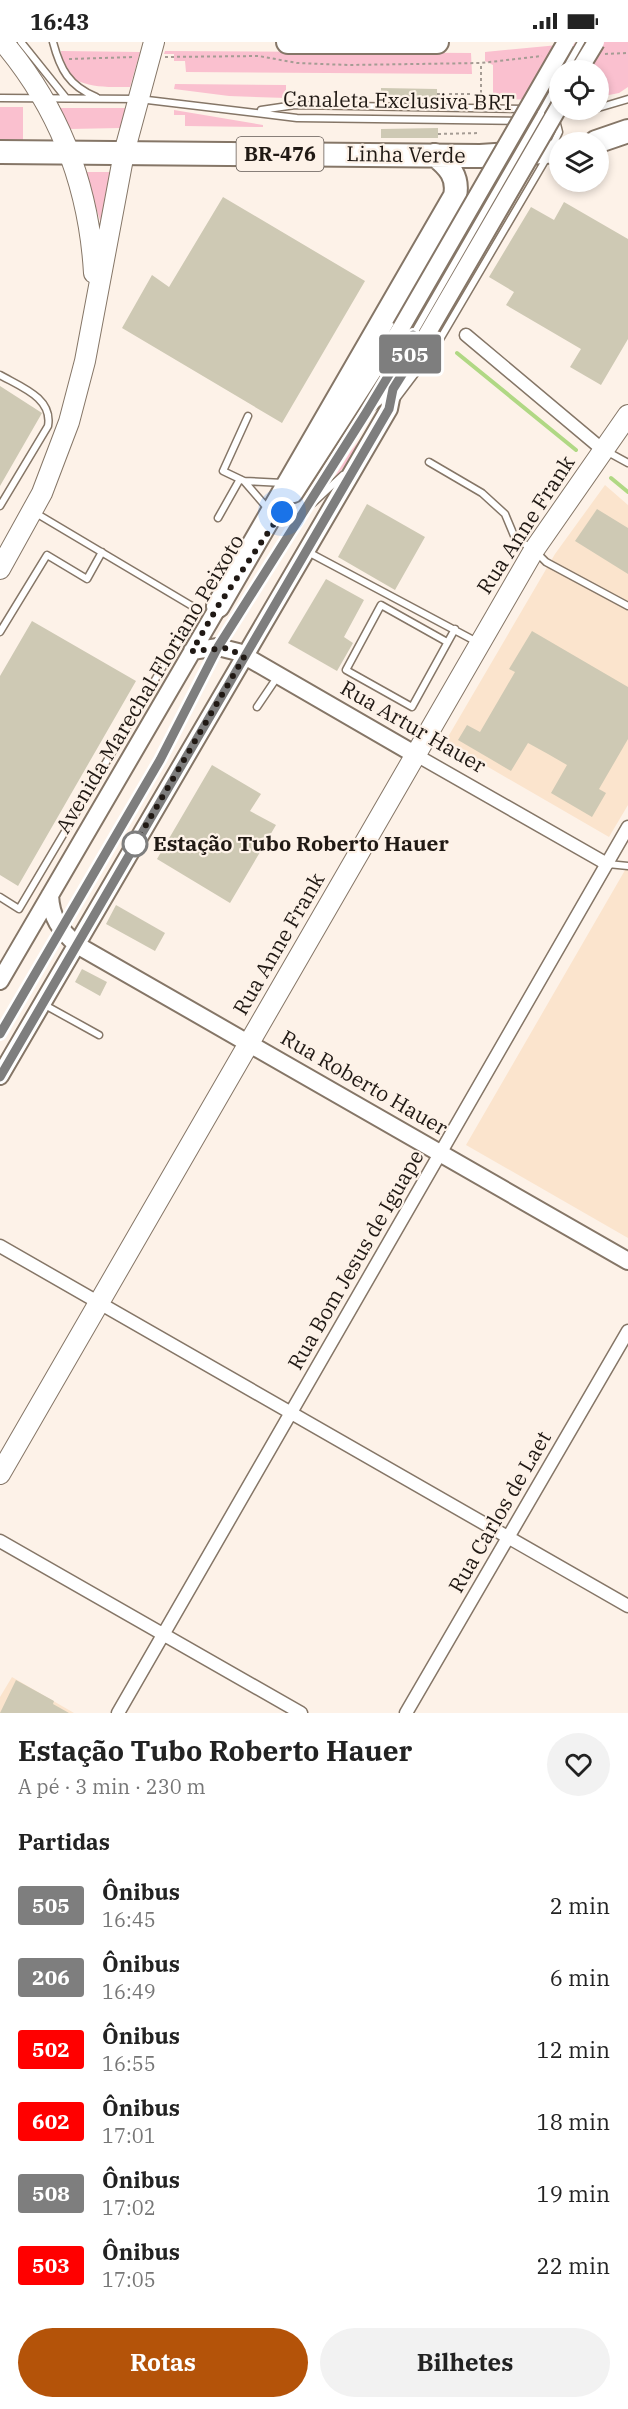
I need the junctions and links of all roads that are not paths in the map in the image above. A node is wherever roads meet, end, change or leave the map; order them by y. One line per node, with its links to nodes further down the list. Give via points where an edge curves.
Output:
1 (3, 42): 14 (main road)
2 (21, 42): 15 (lane)
3 (53, 42): 16 (lane, via 62,71 72,83)
4 (154, 42): 17 (main road)
5 (288, 42): 6 (highway)
6 (432, 42): 7 (highway)
7 (437, 42)
8 (566, 42): 34 (street, Avenida Marechal Floriano Peixoto, bridge)
9 (581, 42): 11 (lane, bridge)
10 (596, 42): 12 (street, bridge)
11 (571, 60)
12 (585, 60)
13 (0, 98): 14 (lane, Canaleta Exclusiva BRT)
14 (42, 98): 15 (lane, Canaleta Exclusiva BRT); 30 (main road)
15 (66, 98): 16 (lane, Canaleta Exclusiva BRT)
16 (99, 99): 17 (lane, Canaleta Exclusiva BRT)
17 (139, 99): 21 (lane, Canaleta Exclusiva BRT); 31 (main road)
18 (549, 99): 23 (lane, Canaleta Exclusiva BRT)
19 (628, 99): 20 (lane)
20 (609, 105)
21 (255, 111): 23 (lane, Canaleta Exclusiva BRT, via 295,105 530,109); 23 (lane, Canaleta Exclusiva BRT, via 297,118 480,121 526,121)
22 (549, 111): 23 (lane, Canaleta Exclusiva BRT)
23 (541, 113): 34 (lane, Canaleta Exclusiva BRT, bridge)
24 (549, 117): 34 (street, Avenida Marechal Floriano Peixoto, bridge)
25 (628, 131): 26 (highway)
26 (609, 138)
27 (437, 144): 28 (highway, Linha Verde / BR-476); 31 (highway, Linha Verde / BR-476); 39 (highway, via 455,176 455,196)
28 (549, 151)
29 (0, 152): 30 (highway, Linha Verde / BR-476)
30 (69, 152): 31 (highway, Linha Verde / BR-476); 33 (main road, via 89,219)
31 (124, 153): 33 (main road)
32 (549, 159): 37 (lane, via 441,338)
33 (95, 303): 53 (main road, via 69,422)
34 (412, 334): 36 (street, Avenida Marechal Floriano Peixoto); 37 (street, Avenida Marechal Floriano Peixoto); 42 (lane, Canaleta Exclusiva BRT)
35 (466, 335): 45 (street)
36 (379, 363): 39 (street); 60 (street, Avenida Marechal Floriano Peixoto)
37 (415, 365): 40 (street, Avenida Marechal Floriano Peixoto); 41 (lane)
38 (0, 375): 51 (lane, via 37,397 50,415 48,426)
39 (344, 387): 50 (highway)
40 (393, 389): 41 (street, Avenida Marechal Floriano Peixoto); 42 (lane, Canaleta Exclusiva BRT)
41 (389, 409): 46 (street, Avenida Marechal Floriano Peixoto)
42 (366, 413): 52 (lane, Canaleta Exclusiva BRT)
43 (628, 415): 45 (main road, Rua Anne Frank)
44 (248, 416): 49 (lane, via 223,471)
45 (603, 450): 48 (lane); 56 (main road, Rua Anne Frank)
46 (357, 462): 52 (lane, Canaleta Exclusiva BRT); 57 (street, Avenida Marechal Floriano Peixoto)
47 (429, 462): 56 (lane, via 505,513 515,538)
48 (628, 463)
49 (242, 480): 50 (lane); 54 (lane); 55 (lane)
50 (288, 484): 54 (highway)
51 (0, 506)
52 (306, 509): 66 (lane, Canaleta Exclusiva BRT)
53 (33, 511): 58 (lane); 59 (main road)
54 (272, 512): 60 (highway)
55 (218, 518)
56 (534, 550): 61 (lane, via 546,562); 65 (main road, Rua Anne Frank)
57 (306, 551): 62 (lane); 68 (street, Avenida Marechal Floriano Peixoto)
58 (102, 552): 63 (lane, via 87,579 47,555); 76 (lane, via 197,609 19,909)
59 (0, 569)
60 (218, 606): 67 (street, Avenida Marechal Floriano Peixoto)
61 (628, 606)
62 (455, 629): 64 (lane); 65 (lane)
63 (0, 632)
64 (447, 642): 64 (lane, via 412,707 346,670 381,605)
65 (480, 643): 71 (main road, Rua Anne Frank)
66 (218, 647): 67 (street, Rua Artur Hauer); 68 (street, Rua Artur Hauer); 77 (lane, Canaleta Exclusiva BRT, via 160,760)
67 (192, 651): 75 (street, Avenida Marechal Floriano Peixoto)
68 (244, 657): 69 (street, Rua Artur Hauer); 78 (street, Avenida Marechal Floriano Peixoto)
69 (278, 676): 70 (lane); 71 (street, Rua Artur Hauer)
70 (257, 707)
71 (416, 754): 73 (street, Rua Artur Hauer); 83 (main road, Rua Anne Frank)
72 (628, 827): 73 (street, Rua Bom Jesus de Iguape)
73 (607, 864): 74 (lane); 85 (street, Rua Bom Jesus de Iguape)
74 (628, 866)
75 (50, 895): 77 (street, via 52,914); 79 (street, Avenida Marechal Floriano Peixoto)
76 (0, 897)
77 (61, 930): 78 (street, Rua Roberto Hauer); 81 (lane, Canaleta Exclusiva BRT)
78 (77, 945): 80 (street, Avenida Marechal Floriano Peixoto); 83 (street, Rua Roberto Hauer)
79 (0, 981)
80 (42, 1004): 82 (lane); 84 (street, Avenida Marechal Floriano Peixoto)
81 (0, 1034)
82 (99, 1035)
83 (249, 1044): 85 (street, Rua Roberto Hauer); 88 (main road, Rua Anne Frank)
84 (0, 1076)
85 (440, 1153): 87 (street, Rua Roberto Hauer); 90 (street, Rua Bom Jesus de Iguape)
86 (0, 1246): 88 (street)
87 (628, 1261)
88 (99, 1303): 90 (street); 91 (main road, Rua Anne Frank)
89 (628, 1331): 92 (street, Rua Carlos de Laet)
90 (291, 1413): 92 (street); 95 (street, Rua Bom Jesus de Iguape)
91 (0, 1473)
92 (508, 1537): 94 (street); 98 (street, Rua Carlos de Laet)
93 (0, 1541): 95 (street)
94 (628, 1606)
95 (163, 1634): 96 (street, Rua Bom Jesus de Iguape); 97 (street)
96 (118, 1713)
97 (301, 1713)
98 (406, 1713)

